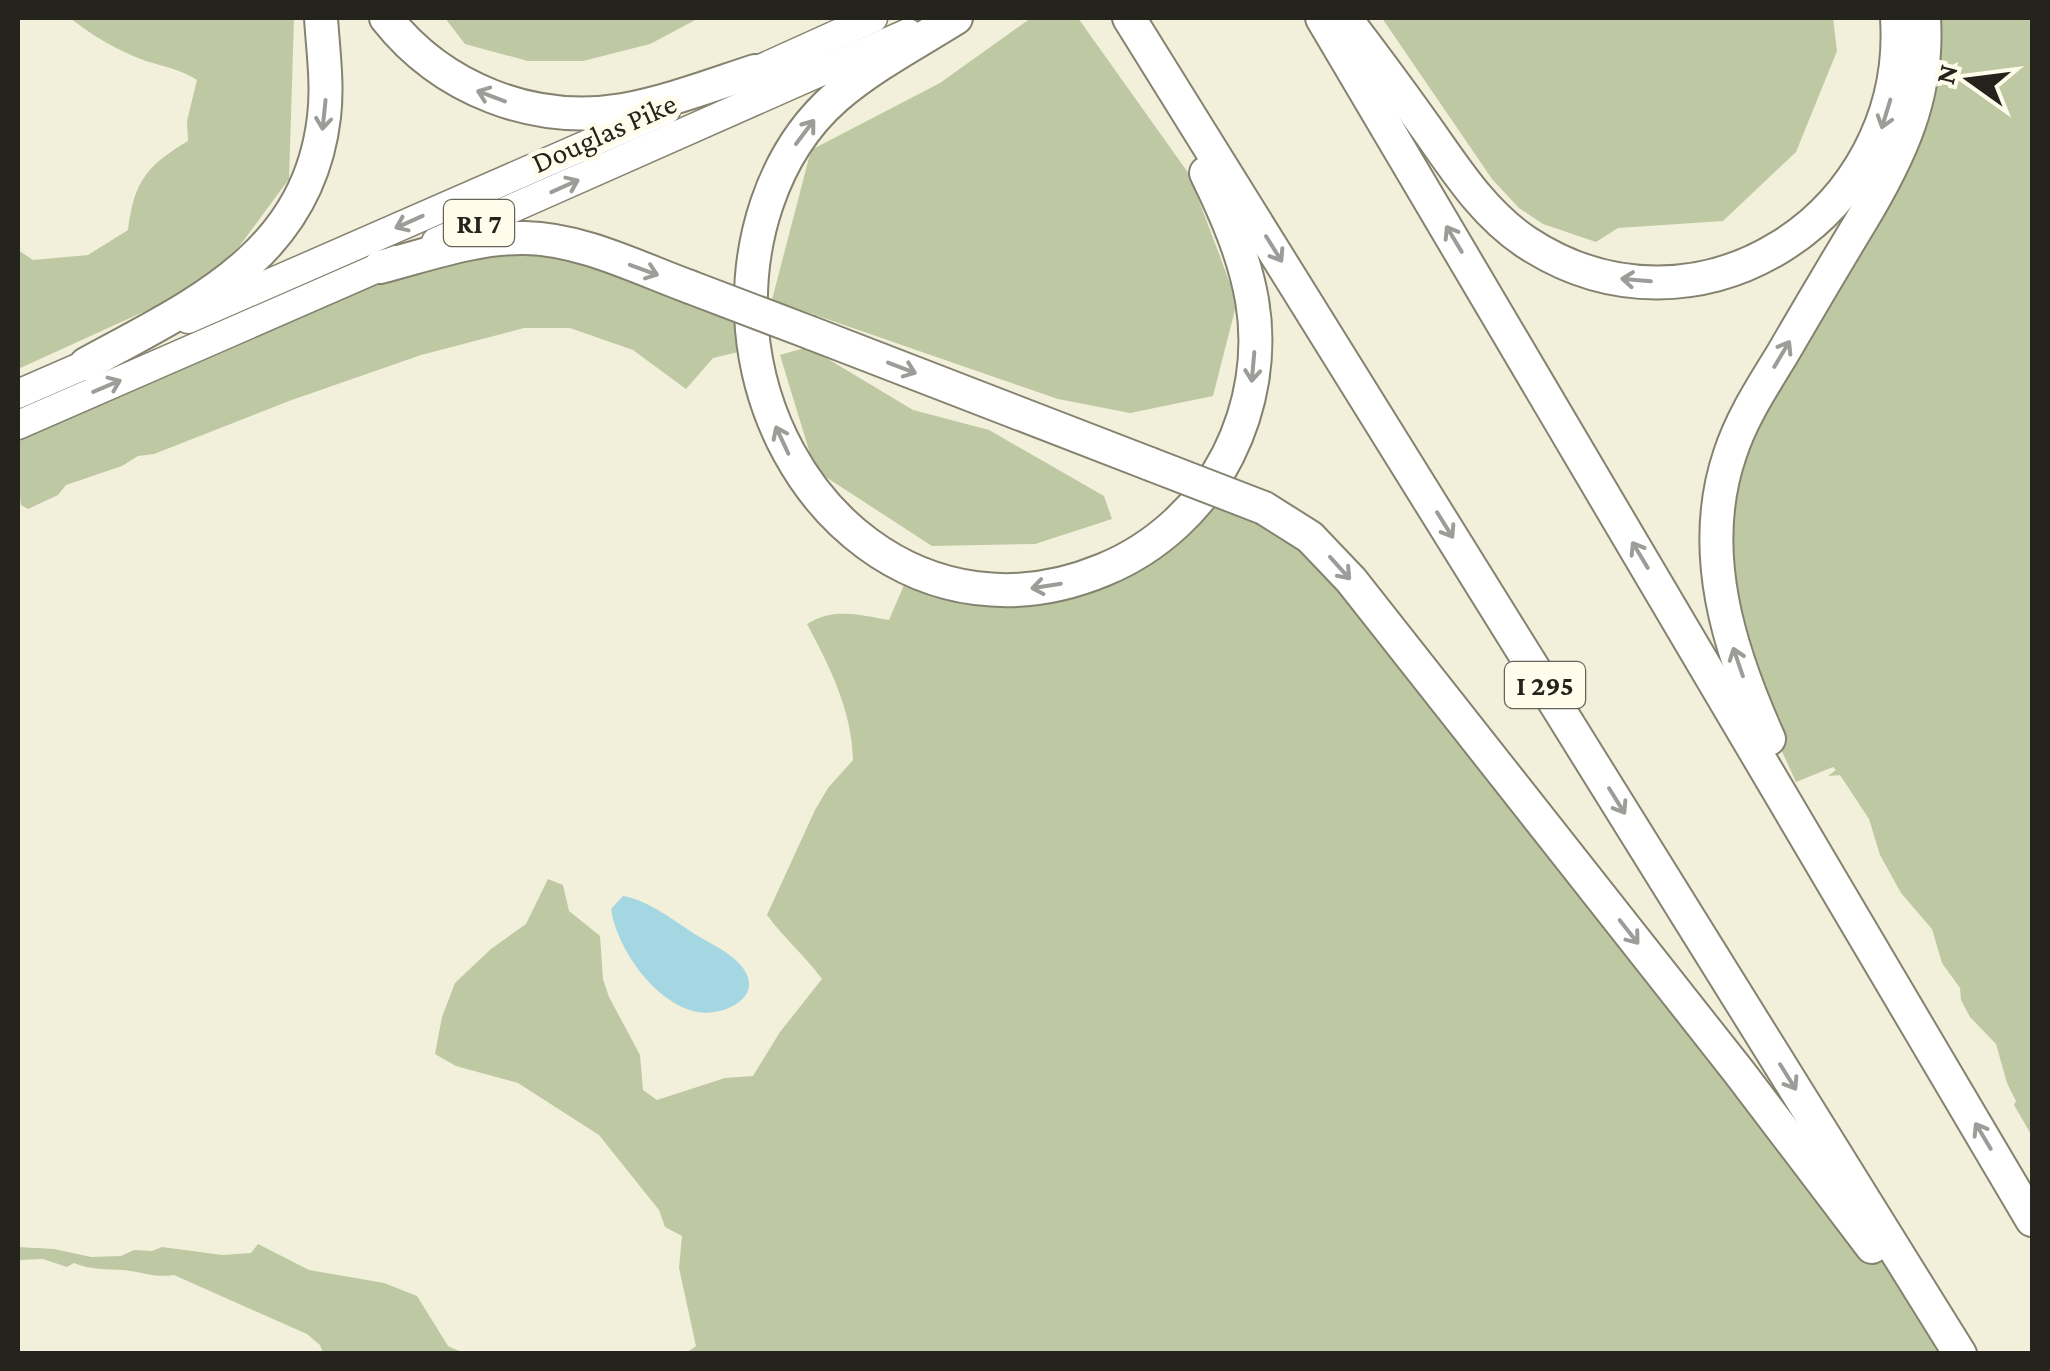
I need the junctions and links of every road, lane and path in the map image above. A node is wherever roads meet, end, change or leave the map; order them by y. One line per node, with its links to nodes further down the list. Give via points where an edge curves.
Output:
1 (321, 18): 13 (highway, one-way to 13, via 322,133 289,216 223,286)
2 (386, 18): 11 (highway, one-way to 2, via 631,108 556,112 468,87 428,61)
3 (873, 18): 11 (main road, Douglas Pike / RI 7)
4 (940, 18): 12 (main road, Douglas Pike / RI 7, one-way to 4)
5 (956, 18): 6 (highway, one-way to 5, via 1237,244 1252,303 1252,383 1227,458 1178,522 1111,567 1072,582 1019,589 960,584 908,568 838,522 783,443 754,347 756,249 769,197 792,148 839,94)
6 (1128, 18): 19 (highway, I 295, one-way to 19)
7 (1322, 18): 16 (highway, one-way to 7)
8 (1345, 18): 9 (highway, one-way to 8, via 1886,115 1862,168 1830,209 1788,243 1739,267 1649,282 1579,268 1500,222)
9 (1897, 18)
10 (1924, 18): 16 (highway, one-way to 10, via 1734,652 1718,578 1719,502 1742,422 1904,143 1921,84)
11 (755, 71): 13 (main road, Douglas Pike / RI 7, one-way to 13)
12 (380, 267): 15 (main road, Douglas Pike / RI 7, one-way to 12); 18 (highway, one-way to 18, bridge, via 478,242 528,238 577,246 1264,508 1310,537 1351,580 1739,1072)
13 (86, 364): 14 (main road, Douglas Pike / RI 7)
14 (18, 394)
15 (18, 425)
16 (1832, 880): 17 (highway, one-way to 16)
17 (2032, 1220)
18 (1951, 1354)
19 (1960, 1354)

